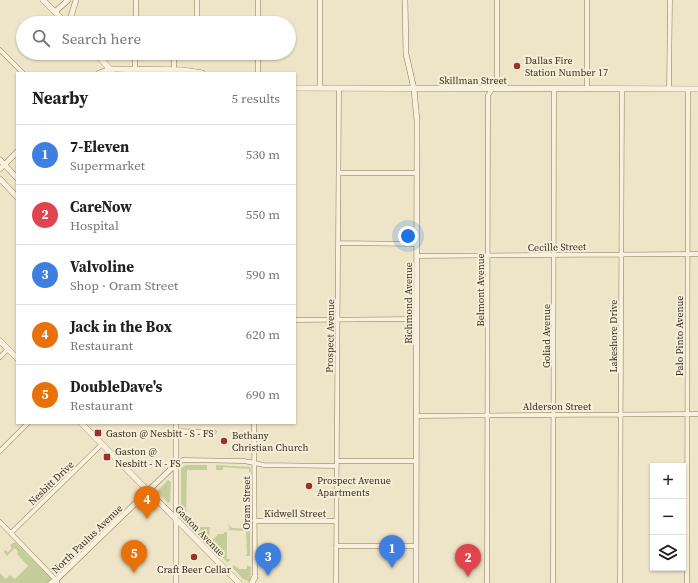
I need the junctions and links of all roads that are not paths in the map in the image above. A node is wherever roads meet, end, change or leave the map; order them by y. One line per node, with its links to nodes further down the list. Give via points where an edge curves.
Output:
1 (43, 0): 12 (main road)
2 (68, 0): 12 (street)
3 (76, 0): 14 (street)
4 (136, 0): 15 (street)
5 (197, 0): 16 (street)
6 (258, 0): 17 (street)
7 (320, 0): 30 (street)
8 (405, 0): 32 (street, Richmond Avenue, via 406,54)
9 (497, 0): 33 (street, Belmont Avenue, via 497,83)
10 (587, 0): 35 (street)
11 (670, 0): 37 (street)
12 (55, 12): 13 (main road)
13 (59, 16)
14 (71, 16)
15 (136, 16)
16 (197, 16)
17 (258, 16)
18 (0, 50): 26 (street)
19 (102, 60): 23 (main road)
20 (135, 60): 24 (street)
21 (175, 60): 25 (street)
22 (258, 60): 28 (street)
23 (112, 71): 24 (main road)
24 (133, 71): 25 (main road)
25 (176, 71): 27 (main road)
26 (21, 72)
27 (189, 72)
28 (258, 72)
29 (296, 88): 30 (main road, Skillman Street)
30 (320, 88): 31 (main road, Skillman Street)
31 (339, 88): 32 (main road, Skillman Street); 44 (street, Prospect Avenue)
32 (414, 89): 33 (main road, Skillman Street); 45 (street, Richmond Avenue)
33 (493, 89): 34 (main road, Skillman Street); 55 (street, Belmont Avenue, via 488,95)
34 (554, 89): 35 (main road, Skillman Street); 51 (street, Goliad Avenue)
35 (587, 89): 36 (main road, Skillman Street)
36 (622, 89): 37 (main road, Skillman Street); 52 (street, Lakeshore Drive)
37 (669, 90): 38 (main road, Skillman Street)
38 (688, 90): 39 (main road, Skillman Street); 53 (street, Palo Pinto Avenue)
39 (698, 90)
40 (16, 153): 42 (street)
41 (0, 160): 42 (street)
42 (4, 165): 43 (street); 46 (street)
43 (0, 169)
44 (339, 173): 45 (street); 49 (street, Prospect Avenue)
45 (417, 173): 50 (street, Richmond Avenue)
46 (16, 177)
47 (0, 180): 48 (street)
48 (16, 195)
49 (338, 243): 50 (street); 57 (street, Prospect Avenue)
50 (417, 244): 56 (street, Richmond Avenue)
51 (554, 254): 52 (street, Cecille Street); 55 (street, Cecille Street); 67 (street, Goliad Avenue)
52 (621, 254): 53 (street, Cecille Street); 68 (street, Lakeshore Drive)
53 (687, 254): 54 (street, Cecille Street); 64 (street, Palo Pinto Avenue)
54 (698, 254)
55 (488, 255): 56 (street, Cecille Street); 66 (street, Belmont Avenue)
56 (417, 256): 58 (street, Richmond Avenue)
57 (338, 319): 58 (street); 59 (street); 81 (street, Prospect Avenue)
58 (416, 319): 69 (street, Richmond Avenue)
59 (296, 320)
60 (0, 341): 61 (main road)
61 (8, 349): 62 (street); 63 (main road)
62 (0, 357)
63 (16, 357)
64 (687, 414): 65 (street, Alderson Street); 68 (street, Alderson Street); 100 (street, Palo Pinto Avenue)
65 (698, 414)
66 (487, 415): 67 (street, Alderson Street); 69 (street, Alderson Street); 97 (street, Belmont Avenue)
67 (553, 415): 68 (street, Alderson Street); 98 (street, Goliad Avenue)
68 (621, 415): 99 (street, Lakeshore Drive)
69 (416, 416): 78 (street, Richmond Avenue)
70 (27, 424): 77 (street)
71 (82, 424): 76 (main road, Gaston Avenue)
72 (176, 424): 74 (street)
73 (254, 424): 79 (street, Oram Street)
74 (176, 432): 75 (street); 80 (street)
75 (214, 432)
76 (102, 444): 82 (main road, Gaston Avenue); 87 (street, Nesbitt Drive)
77 (0, 451)
78 (416, 461): 81 (street); 89 (street, Richmond Avenue)
79 (254, 463): 80 (street, via 183,460); 81 (street); 84 (street, Oram Street)
80 (176, 464): 82 (street); 83 (street)
81 (337, 464): 85 (street, Prospect Avenue)
82 (148, 491): 83 (main road, Gaston Avenue); 91 (street, North Paulus Avenue)
83 (176, 517): 92 (main road, Gaston Avenue); 93 (street)
84 (254, 521): 85 (street, Kidwell Street); 90 (street, Oram Street)
85 (336, 521): 88 (street, Prospect Avenue)
86 (0, 522): 87 (street)
87 (11, 533): 91 (street)
88 (336, 546): 89 (street); 95 (street, Prospect Avenue)
89 (416, 546): 96 (street, Richmond Avenue)
90 (254, 576): 94 (main road)
91 (54, 582)
92 (237, 582)
93 (176, 583)
94 (253, 583)
95 (336, 583)
96 (416, 583)
97 (487, 583)
98 (553, 583)
99 (620, 583)
100 (687, 583)

